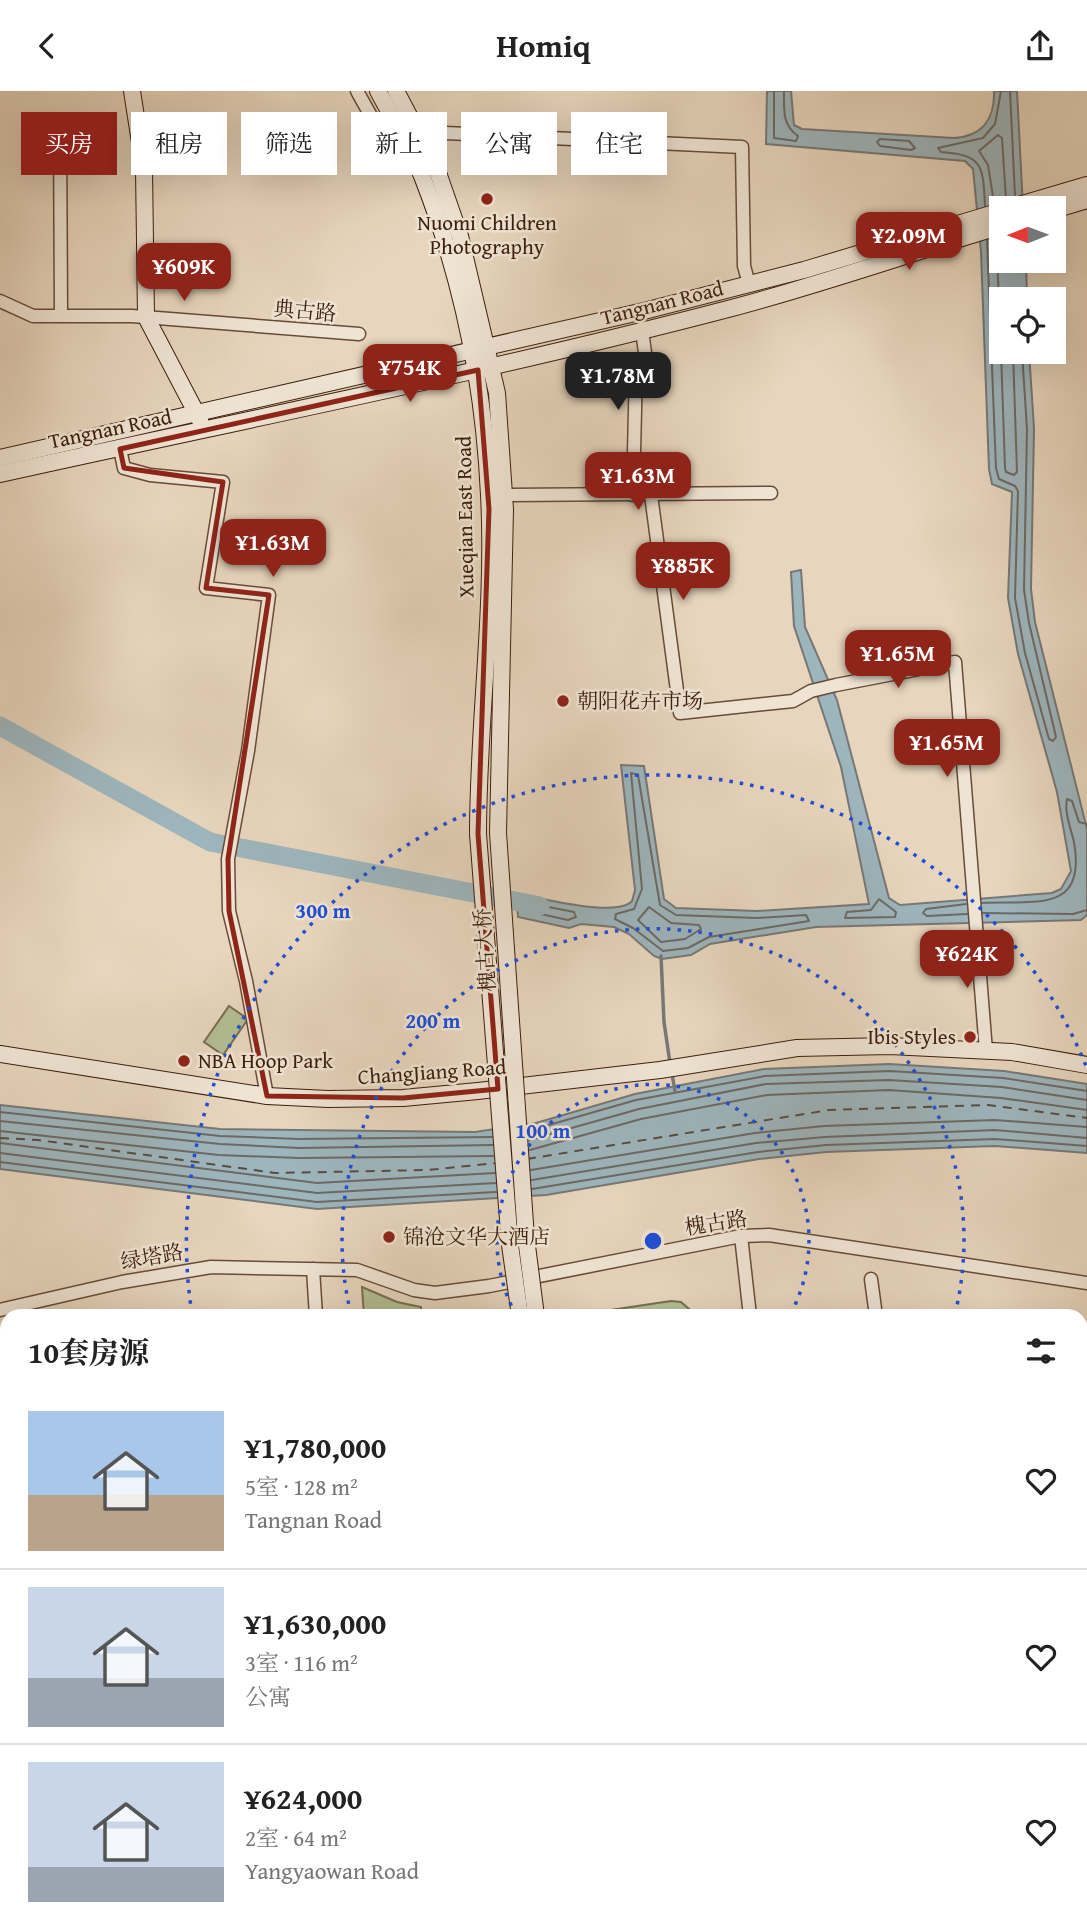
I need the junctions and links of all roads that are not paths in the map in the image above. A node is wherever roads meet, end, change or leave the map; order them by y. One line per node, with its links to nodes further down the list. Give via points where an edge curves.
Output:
1 (132, 91): 22 (main road, via 145,168)
2 (357, 91): 5 (street)
3 (379, 91): 6 (main road, Xueqian East Road)
4 (396, 91): 7 (main road, Xueqian East Road)
5 (369, 112)
6 (390, 112)
7 (408, 112)
8 (447, 133): 19 (street, via 742,147 744,266)
9 (60, 175): 21 (street)
10 (421, 175): 26 (main road, Xueqian East Road)
11 (436, 175): 25 (main road, Xueqian East Road, via 460,236)
12 (1087, 185): 13 (main road)
13 (1050, 196)
14 (1087, 201): 15 (main road)
15 (1066, 207)
16 (989, 215): 18 (main road, Tangnan Road)
17 (989, 229): 18 (main road, Tangnan Road)
18 (805, 278): 19 (main road, Tangnan Road); 23 (main road, Tangnan Road)
19 (750, 284): 25 (main road, Tangnan Road)
20 (0, 301): 21 (street, 典古路, via 33,316)
21 (61, 314): 22 (street, 典古路)
22 (146, 317): 24 (street, 典古路); 27 (main road)
23 (642, 331): 26 (main road, Tangnan Road); 34 (street, via 647,367 636,367)
24 (359, 334)
25 (489, 348): 26 (main road, Xueqian East Road); 27 (main road, Tangnan Road)
26 (485, 368): 28 (main road, Tangnan Road); 33 (main road, Xueqian East Road); 37 (main road, Xueqian East Road, via 487,662)
27 (196, 412): 28 (main road); 30 (main road, Tangnan Road)
28 (206, 430): 29 (main road, Tangnan Road)
29 (120, 449): 31 (main road, Tangnan Road); 41 (street, via 124,468 223,482 206,588 269,594 228,859 229,911)
30 (0, 457)
31 (0, 474)
32 (771, 493): 35 (street)
33 (505, 495): 34 (street); 36 (main road, Xueqian East Road)
34 (633, 495): 35 (street)
35 (651, 495): 38 (street, via 680,713 793,701 811,691 955,662)
36 (498, 833): 49 (main road, 槐古大桥, bridge, via 525,1225)
37 (478, 834): 48 (main road, 槐古大桥, bridge)
38 (986, 1051): 40 (main road, ChangJiang Road); 41 (main road, ChangJiang Road, via 797,1048 660,1070 403,1098)
39 (0, 1054): 41 (main road, ChangJiang Road)
40 (1087, 1065)
41 (267, 1096)
42 (741, 1236): 43 (street, 槐古路, via 435,1293 357,1270); 45 (street, 槐古路, via 769,1235); 50 (street)
43 (313, 1269): 46 (street, 绿塔路, via 211,1267); 47 (street)
44 (871, 1279): 51 (street)
45 (1087, 1283)
46 (4, 1309)
47 (316, 1309)
48 (519, 1309)
49 (535, 1309)
50 (749, 1309)
51 (875, 1309)

